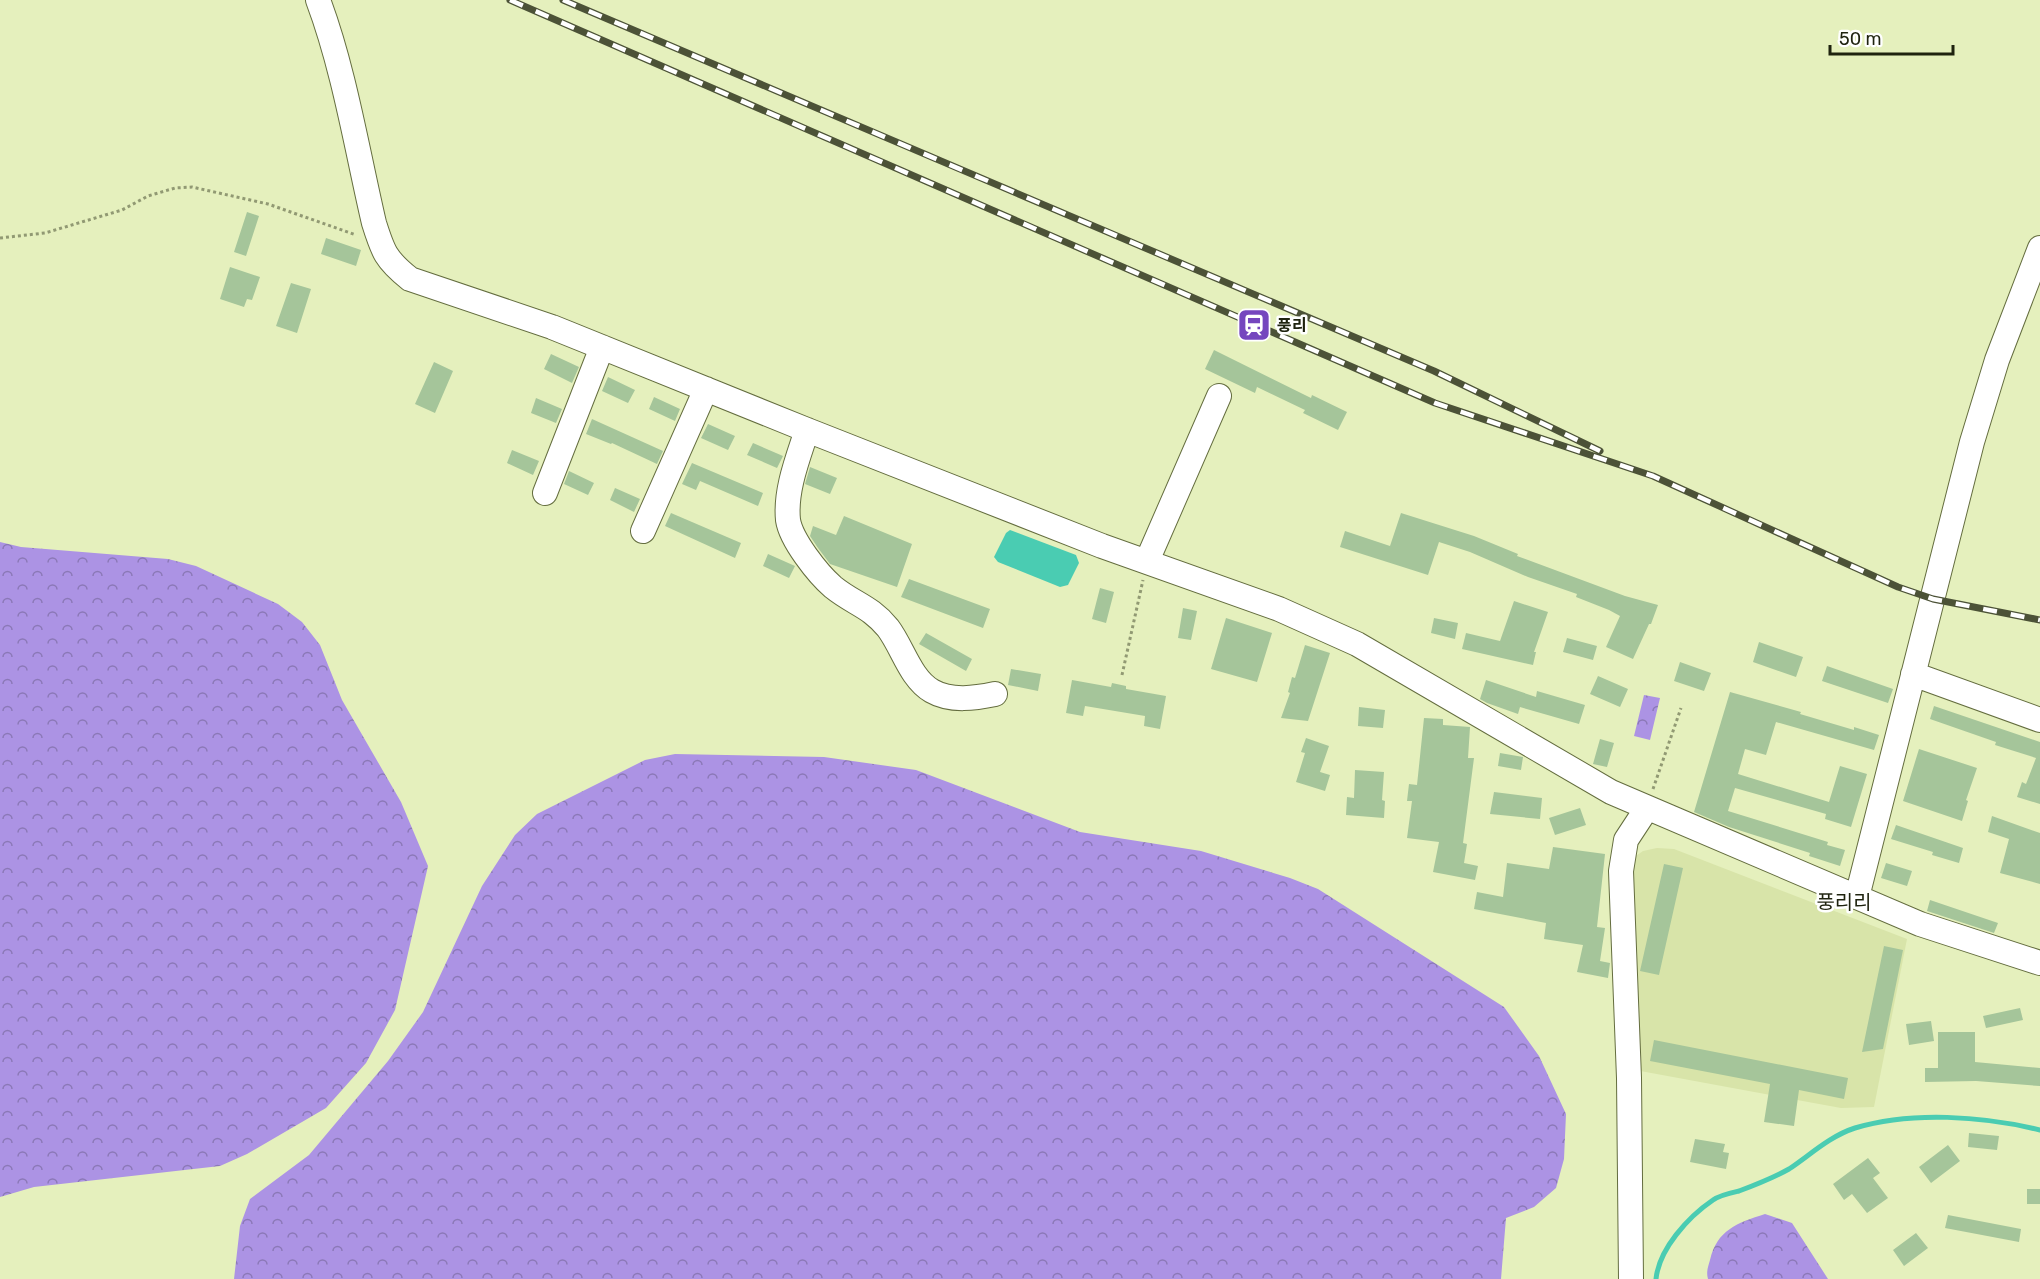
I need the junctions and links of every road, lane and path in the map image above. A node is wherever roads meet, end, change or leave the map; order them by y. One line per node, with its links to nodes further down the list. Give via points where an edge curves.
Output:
1 (318, 0): 3 (street)
2 (0, 238): 3 (path, via 45,233 123,210 148,196 192,187 268,204)
3 (380, 243): 5 (street, via 392,264 410,279)
4 (2040, 248): 12 (street, via 1997,360 1972,442)
5 (602, 347): 6 (street); 9 (street)
6 (706, 389): 8 (street); 10 (street)
7 (1219, 396): 11 (street)
8 (807, 430): 11 (street); 14 (street, via 794,469 788,520 810,561 833,587 875,613 921,682 933,692 973,698)
9 (545, 493)
10 (644, 531)
11 (1147, 561): 13 (path); 17 (street, via 1279,609 1357,644 1611,792)
12 (1913, 674): 16 (street); 18 (street)
13 (1122, 675)
14 (995, 694)
15 (1682, 708): 17 (path)
16 (2040, 720)
17 (1647, 808): 18 (street); 20 (street, via 1626,840 1621,871)
18 (1857, 897): 19 (street, via 1920,924)
19 (2040, 963)
20 (1631, 1279)

